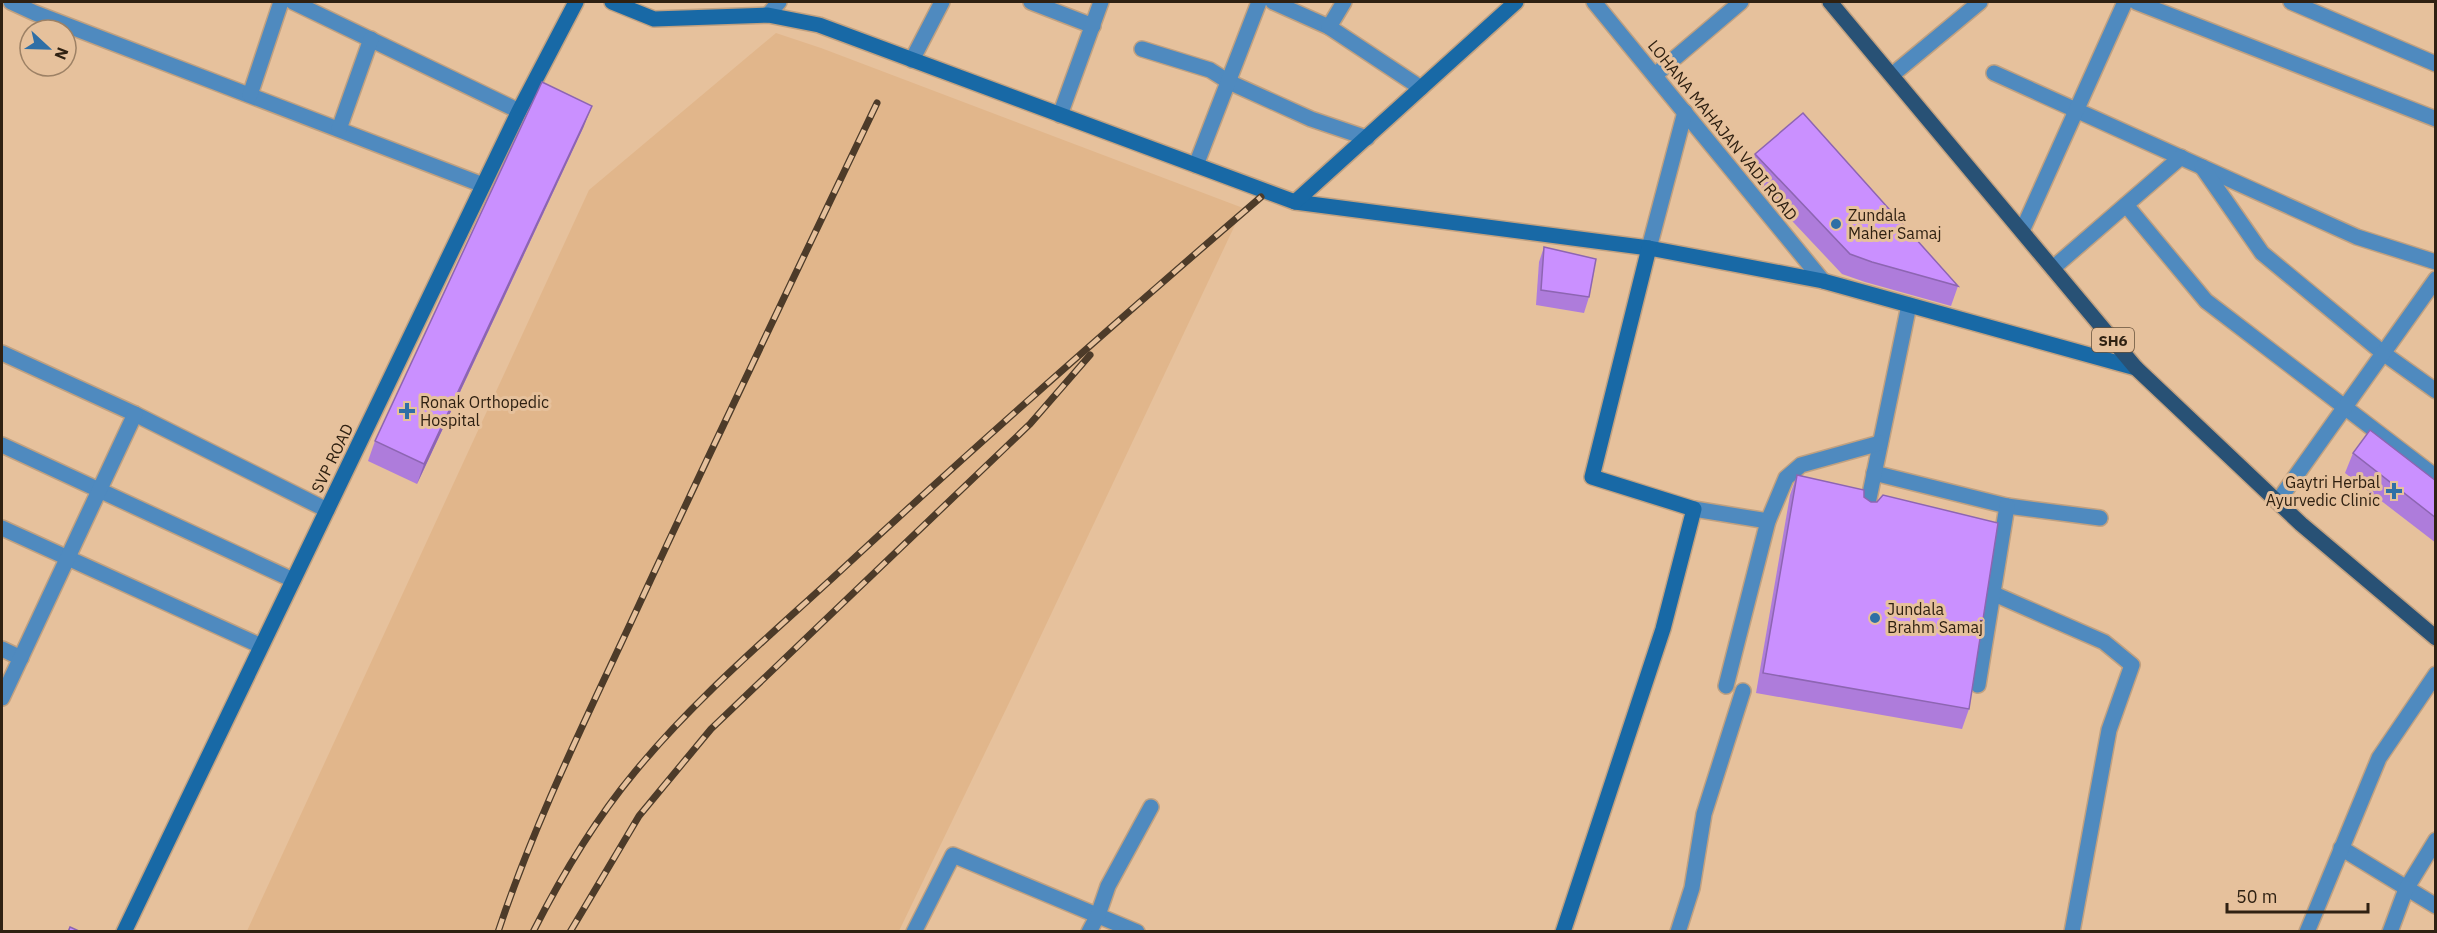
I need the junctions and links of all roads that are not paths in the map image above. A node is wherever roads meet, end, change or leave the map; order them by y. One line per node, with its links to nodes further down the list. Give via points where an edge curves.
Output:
1 (11, 2): 21 (street)
2 (281, 2): 34 (street)
3 (293, 2): 25 (street)
4 (576, 2): 36 (street, SVP ROAD)
5 (612, 2): 22 (street, via 654,19)
6 (779, 2): 22 (street)
7 (942, 2): 27 (street)
8 (1031, 2): 23 (street)
9 (1101, 2): 23 (street)
10 (1259, 2): 32 (street)
11 (1273, 2): 24 (street)
12 (1343, 2): 24 (street)
13 (1516, 2): 33 (street)
14 (1594, 2): 30 (street, LOHANA MAHAJAN VADI ROAD)
15 (1741, 2): 30 (street)
16 (1980, 2): 31 (street)
17 (2125, 2): 35 (street)
18 (2136, 2): 39 (street)
19 (2291, 2): 28 (street)
20 (1837, 4): 31 (main road, SH6)
21 (39, 7): 34 (street)
22 (768, 15): 27 (street, via 819,25)
23 (1093, 26): 38 (street)
24 (1329, 27): 33 (street)
25 (371, 39): 36 (street); 40 (street)
26 (1142, 49): 32 (street, via 1210,70)
27 (912, 60): 38 (street)
28 (2436, 64)
29 (1994, 73): 35 (street)
30 (1654, 75): 37 (street, LOHANA MAHAJAN VADI ROAD)
31 (1892, 75): 48 (main road, SH6)
32 (1229, 82): 41 (street, via 1311,119); 43 (street)
33 (1421, 88): 41 (street)
34 (250, 95): 40 (street)
35 (2076, 109): 42 (street); 48 (street)
36 (519, 111): 45 (street, SVP ROAD)
37 (1685, 112): 49 (street); 53 (street, LOHANA MAHAJAN VADI ROAD)
38 (1060, 115): 43 (street)
39 (2436, 119)
40 (339, 129): 45 (street)
41 (1366, 138): 46 (street)
42 (2181, 157): 44 (street); 47 (street)
43 (1196, 165): 46 (street)
44 (2202, 167): 50 (street, via 2357,237); 56 (street, via 2262,253)
45 (483, 185): 69 (street, SVP ROAD)
46 (1295, 202): 49 (street)
47 (2126, 205): 51 (street); 59 (street, via 2206,301)
48 (2022, 231): 51 (main road, SH6)
49 (1649, 248): 53 (street); 68 (street, via 1592,477)
50 (2436, 262)
51 (2053, 268): 57 (main road, SH6)
52 (2436, 279): 56 (street)
53 (1823, 281): 54 (street)
54 (1909, 305): 57 (street); 61 (street)
55 (2, 353): 60 (street)
56 (2383, 353): 58 (street); 59 (street)
57 (2136, 368): 66 (main road, SH6)
58 (2436, 391)
59 (2344, 407): 64 (street); 66 (street)
60 (135, 414): 65 (street); 69 (street)
61 (1880, 443): 63 (street); 72 (street, via 1801,465 1786,478)
62 (2, 445): 65 (street)
63 (1874, 473): 67 (street); 70 (street)
64 (2436, 477)
65 (100, 490): 74 (street); 75 (street)
66 (2278, 501): 77 (main road, SH6)
67 (2007, 506): 71 (street); 76 (street)
68 (1694, 509): 72 (street); 96 (street, via 1663,628)
69 (327, 510): 75 (street, SVP ROAD)
70 (1866, 513)
71 (2100, 518)
72 (1768, 521): 83 (street)
73 (2, 528): 74 (street)
74 (68, 559): 78 (street); 80 (street)
75 (293, 580): 78 (street, SVP ROAD)
76 (1992, 593): 82 (street); 98 (street, via 2104,642 2132,665 2109,730)
77 (2436, 639)
78 (261, 646): 93 (street, SVP ROAD)
79 (2, 649): 80 (street)
80 (21, 658): 85 (street)
81 (2436, 674): 88 (street, via 2379,758)
82 (1978, 685)
83 (1726, 686)
84 (1743, 691): 97 (street, via 1704,814 1692,888)
85 (2, 699)
86 (1151, 807): 91 (street, via 1108,886)
87 (2436, 840): 89 (street)
88 (2342, 848): 89 (street); 99 (street)
89 (2406, 889): 90 (street); 100 (street)
90 (2436, 906)
91 (1098, 915): 92 (street, via 953,855); 94 (street); 95 (street)
92 (917, 930)
93 (124, 932)
94 (1089, 932)
95 (1137, 932)
96 (1563, 932)
97 (1678, 932)
98 (2072, 932)
99 (2307, 932)
100 (2390, 932)

